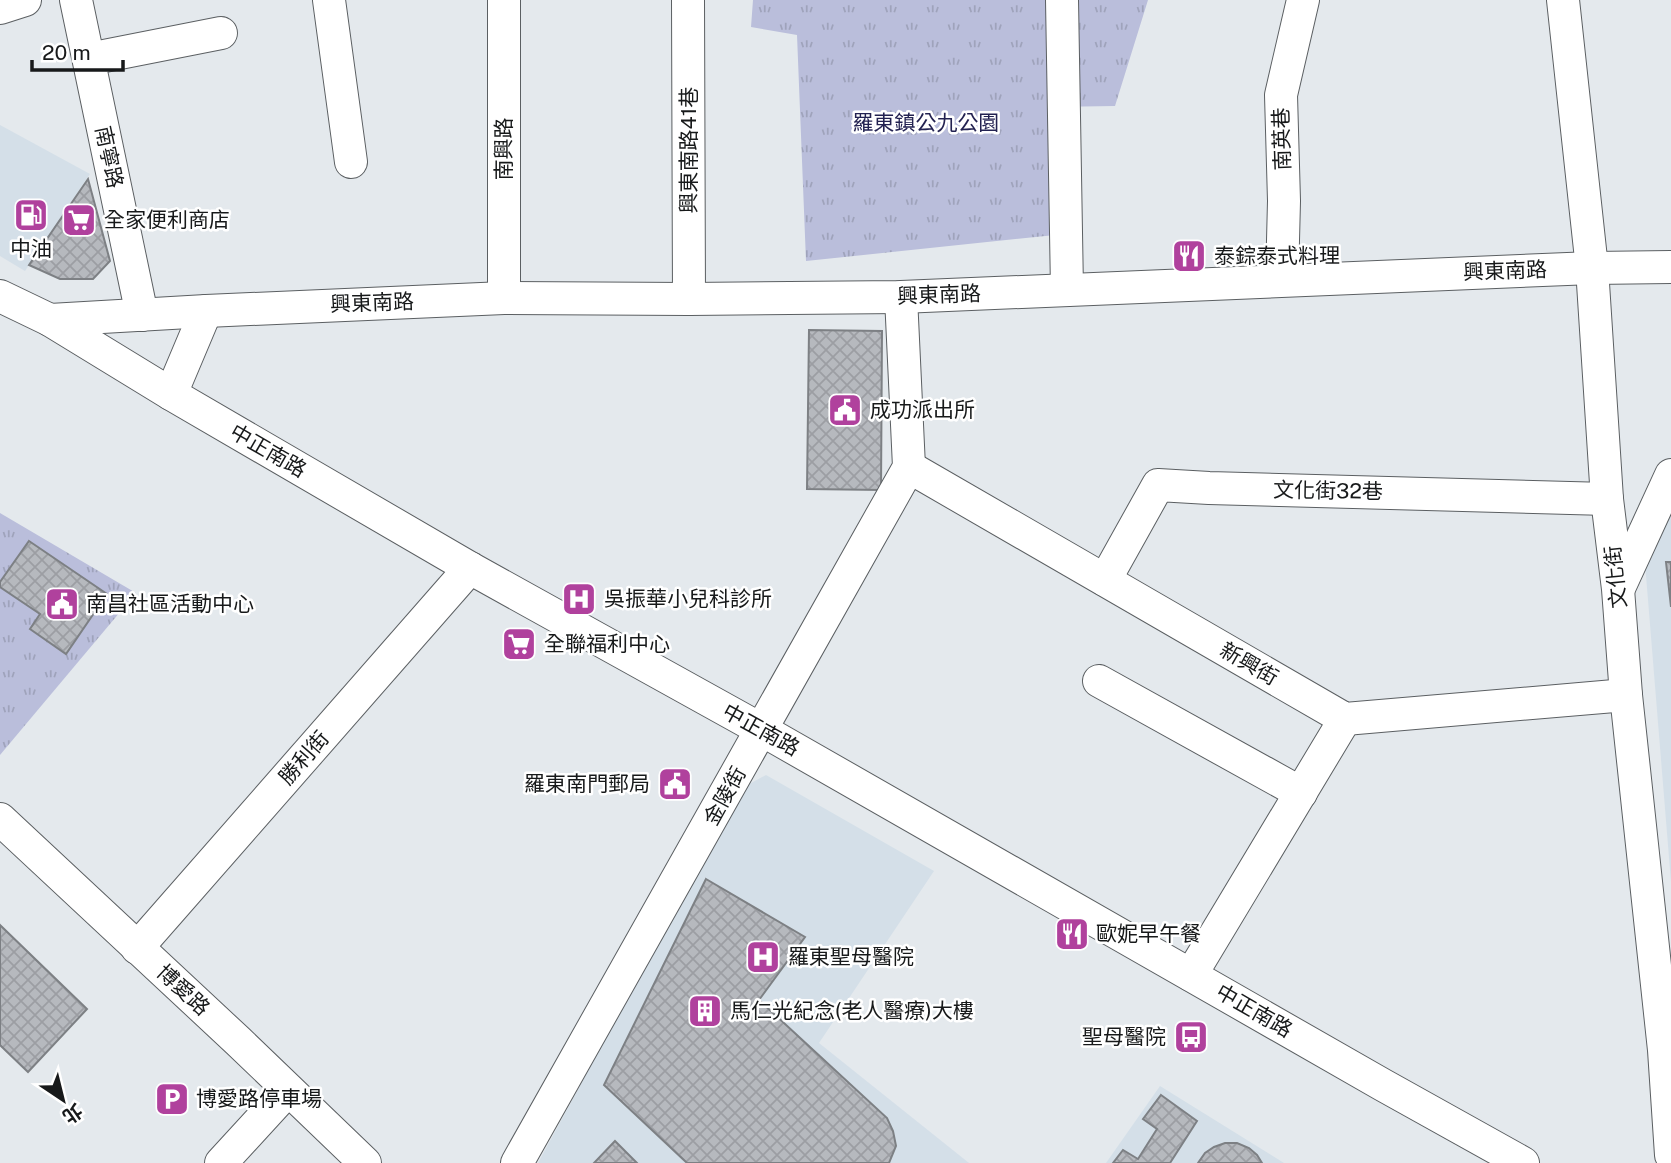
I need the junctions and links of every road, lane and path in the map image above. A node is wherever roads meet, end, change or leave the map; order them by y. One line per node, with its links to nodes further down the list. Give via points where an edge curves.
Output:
1 (26, 0): 9 (street)
2 (76, 0): 11 (street, 南寧路)
3 (329, 0): 12 (street)
4 (504, 0): 18 (street, 南興路)
5 (688, 0): 19 (street, 興東南路41巷)
6 (1062, 0): 16 (street)
7 (1303, 0): 15 (street, 南英巷, via 1281,95)
8 (1563, 0): 14 (street, 文化街)
9 (0, 8)
10 (221, 33): 11 (street)
11 (89, 59): 22 (street, 南寧路)
12 (351, 162)
13 (1671, 267): 14 (street, 興東南路)
14 (1592, 268): 15 (street, 興東南路); 27 (street, 文化街)
15 (1282, 281): 16 (street, 興東南路)
16 (1066, 289): 17 (street, 興東南路)
17 (901, 297): 19 (street, 興東南路); 25 (street)
18 (504, 298): 19 (street, 興東南路); 21 (street, 興東南路)
19 (689, 299)
20 (2, 301): 23 (street, 中正南路)
21 (206, 311): 22 (street, 興東南路); 24 (street)
22 (142, 315): 23 (street, 興東南路)
23 (50, 320): 24 (street, 中正南路)
24 (171, 394): 28 (street, 中正南路)
25 (909, 467): 29 (street, 新興街); 34 (street, 金陵街)
26 (1671, 475): 30 (street)
27 (1607, 499): 29 (street, 文化街32巷, via 1158,485); 30 (street, 文化街)
28 (470, 568): 34 (street, 中正南路); 37 (street, 勝利街)
29 (1105, 580): 33 (street, 新興街)
30 (1618, 589): 32 (street, 文化街)
31 (1099, 681): 35 (street)
32 (1626, 695): 33 (street); 39 (street, 文化街)
33 (1345, 719): 35 (street)
34 (762, 730): 38 (street, 中正南路); 44 (street, 金陵街)
35 (1301, 793): 38 (street)
36 (3, 828): 37 (street, 博愛路)
37 (137, 948): 40 (street, 博愛路)
38 (1191, 975): 45 (street, 中正南路)
39 (1666, 1029): 41 (street, 文化街)
40 (288, 1090): 42 (street); 43 (street, 博愛路)
41 (1671, 1155)
42 (221, 1163)
43 (365, 1163)
44 (517, 1163)
45 (1523, 1163)

